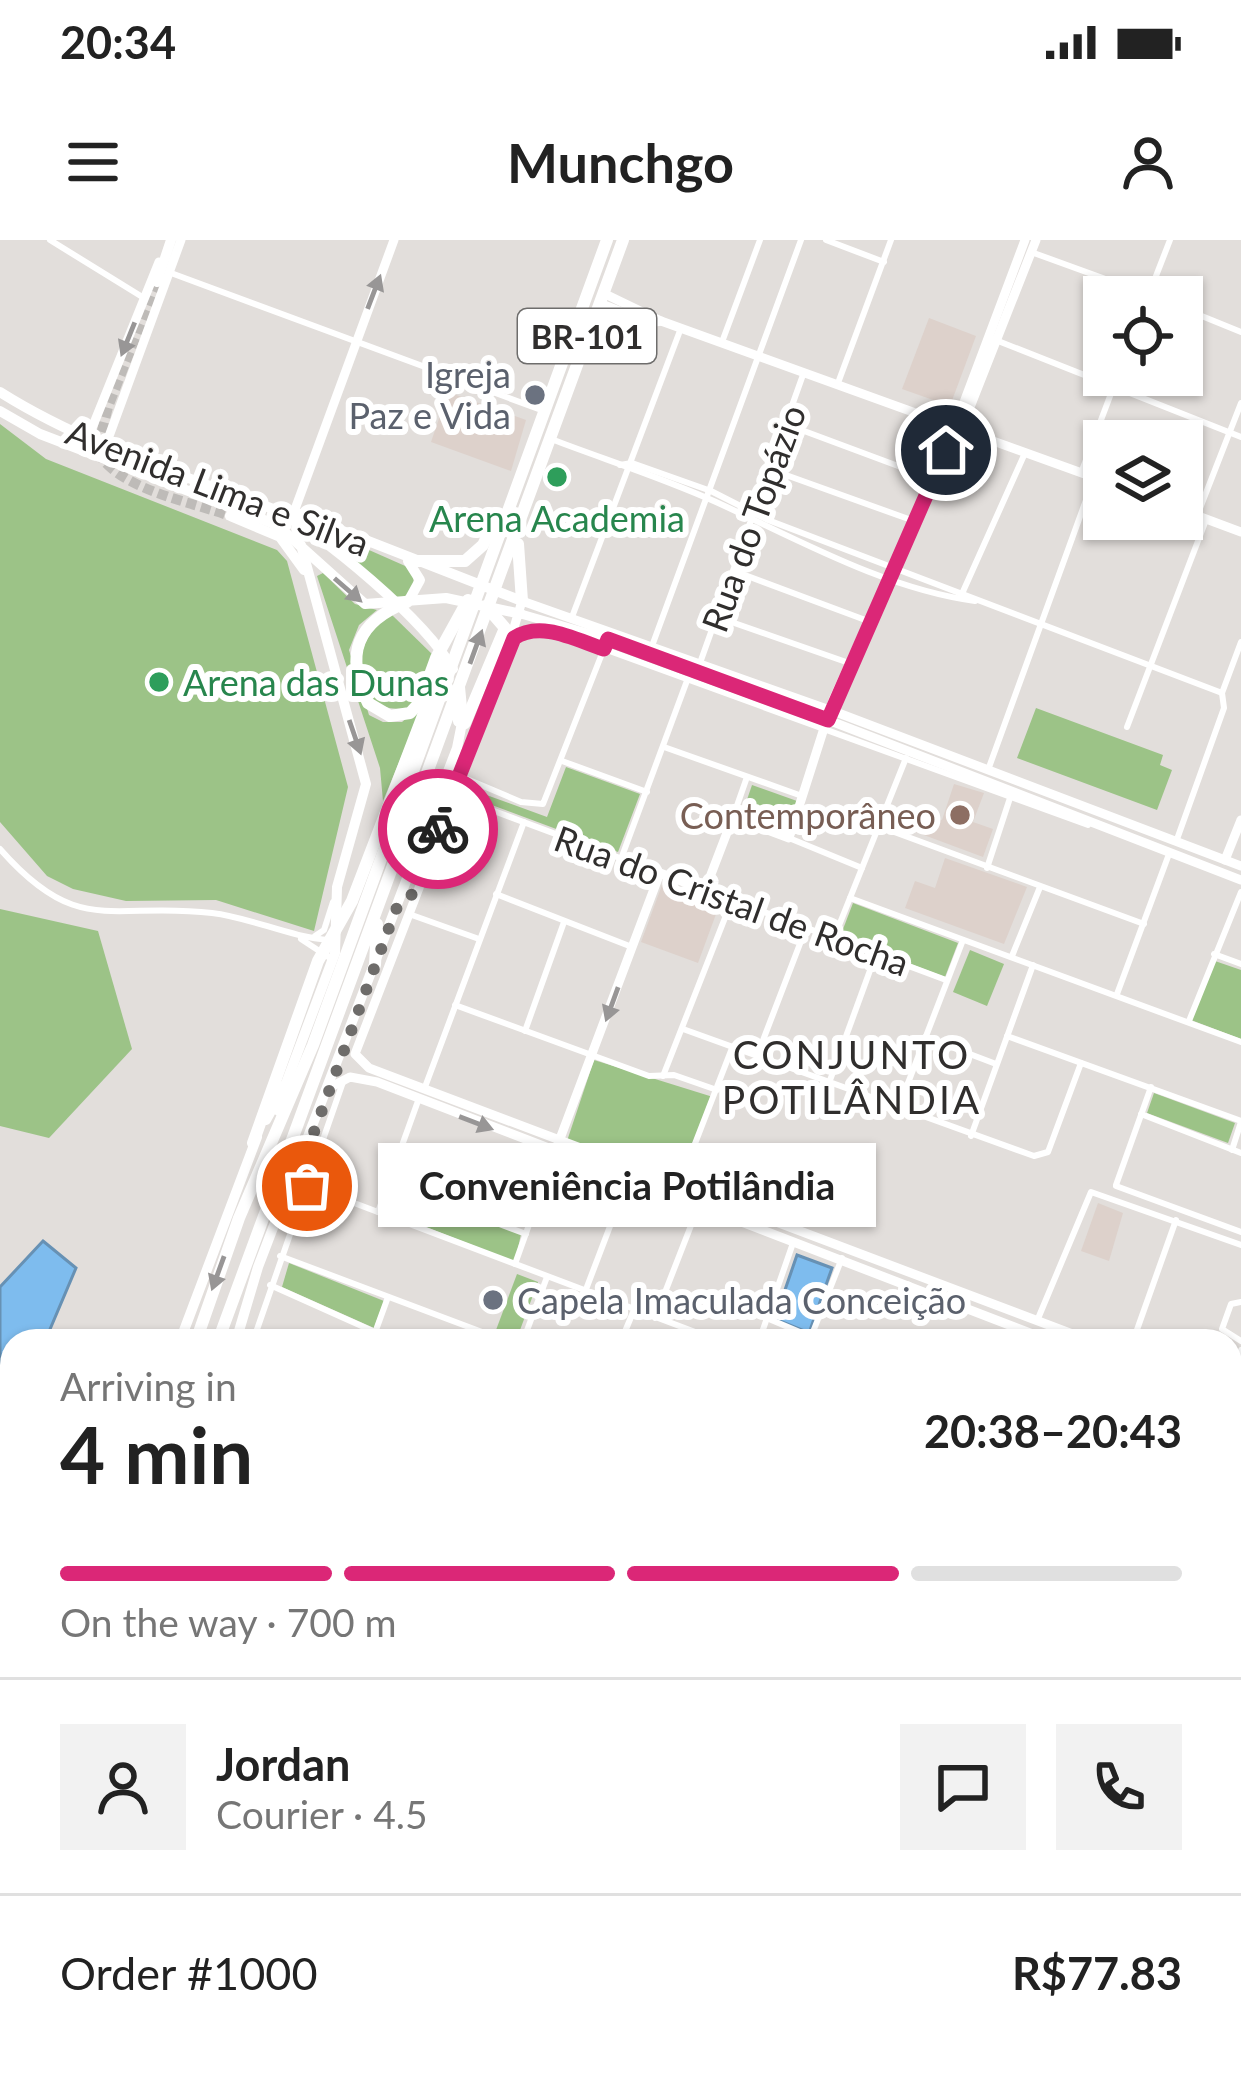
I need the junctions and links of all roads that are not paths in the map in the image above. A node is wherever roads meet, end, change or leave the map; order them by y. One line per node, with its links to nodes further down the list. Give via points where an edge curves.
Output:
1 (50, 240): 18 (street)
2 (169, 240): 17 (main road); 18 (main road)
3 (181, 240): 14 (main road)
4 (394, 240): 25 (main road, one-way to 4)
5 (623, 240): 19 (highway, BR-101)
6 (760, 240): 24 (street)
7 (801, 240): 26 (street)
8 (826, 240): 13 (street)
9 (891, 240): 13 (street)
10 (1170, 240): 16 (street)
11 (602, 241): 35 (highway, BR-101)
12 (1028, 245): 15 (street); 23 (main road)
13 (884, 262): 29 (street)
14 (171, 273): 25 (street); 42 (main road, via 108,439)
15 (1103, 276)
16 (1158, 276)
17 (157, 282)
18 (144, 298): 41 (main road, one-way to 41)
19 (601, 298): 21 (main road, via 650,323); 39 (highway, BR-101)
20 (1203, 317): 22 (street)
21 (681, 328): 24 (main road); 44 (street)
22 (1241, 332)
23 (994, 340): 28 (street); 37 (main road)
24 (722, 342): 26 (main road)
25 (355, 344): 35 (street); 50 (main road)
26 (760, 356): 27 (main road); 48 (street)
27 (804, 371): 29 (main road); 36 (street, Rua do Topázio)
28 (1083, 374)
29 (838, 383): 37 (main road)
30 (0, 392): 41 (main road, Avenida Lima e Silva)
31 (1110, 396): 46 (street)
32 (1139, 396): 38 (street)
33 (1241, 403): 38 (street)
34 (0, 411): 59 (main road, Avenida Lima e Silva, via 40,434 270,521)
35 (544, 411): 39 (highway, BR-101)
36 (788, 424): 45 (street, Rua do Topázio); 47 (street)
37 (957, 427): 43 (main road); 47 (main road)
38 (1230, 432): 40 (street); 51 (street)
39 (544, 436): 44 (street); 60 (highway, via 479,550 450,565); 63 (highway, BR-101); 68 (highway, via 515,555); 83 (highway, BR-101, one-way to 39)
40 (1241, 436)
41 (88, 438): 42 (main road, Avenida Lima e Silva)
42 (113, 449): 49 (main road, Avenida Lima e Silva)
43 (1025, 453): 46 (main road); 66 (street)
44 (631, 467): 48 (street); 70 (street)
45 (772, 470): 53 (street, Rua do Topázio); 56 (street)
46 (1081, 473)
47 (933, 479): 56 (main road)
48 (709, 495): 53 (street); 77 (street)
49 (274, 509): 50 (main road, Avenida Lima e Silva); 121 (main road, via 317,536 430,638 457,678 461,735)
50 (294, 512): 60 (main road, Avenida Lima e Silva)
51 (1203, 512)
52 (230, 516): 64 (main road, via 280,537)
53 (754, 517): 61 (street); 62 (street, Rua do Topázio)
54 (1083, 519): 73 (street)
55 (1203, 519): 57 (main road)
56 (914, 521): 61 (main road)
57 (1241, 532)
58 (1194, 540): 80 (street)
59 (301, 544): 64 (main road); 67 (main road, Avenida Lima e Silva, one-way to 67, via 356,600)
60 (409, 560): 67 (main road, via 420,580); 68 (main road, Avenida Lima e Silva)
61 (891, 570): 66 (street); 72 (main road)
62 (734, 572): 71 (street, Rua do Topázio); 72 (street)
63 (484, 573): 65 (highway, BR-101); 67 (highway, via 420,702 390,716 368,703 355,649 365,626)
64 (310, 584): 114 (main road, one-way to 114, via 366,775)
65 (478, 588): 165 (highway, BR-101, via 313,1045); 168 (highway, via 352,902 318,961)
66 (961, 596): 73 (street)
67 (407, 602): 69 (main road, Avenida Lima e Silva, via 437,598)
68 (520, 605): 69 (main road, Avenida Lima e Silva); 70 (main road); 74 (main road); 76 (main road)
69 (491, 609): 83 (highway, via 506,635 465,723)
70 (572, 617): 77 (main road)
71 (718, 617): 78 (street, Rua do Topázio); 79 (street)
72 (868, 621): 79 (main road)
73 (1042, 623): 80 (street); 89 (street)
74 (514, 638): 76 (street, via 544,630); 90 (main road)
75 (1241, 642): 82 (street)
76 (606, 644): 81 (street); 84 (main road); 88 (street)
77 (652, 646): 78 (main road)
78 (700, 663): 84 (main road)
79 (849, 663): 84 (main road)
80 (1153, 664): 82 (street); 85 (street)
81 (688, 678): 84 (street); 86 (street, Rua do Topázio)
82 (1222, 693): 102 (street, via 1224,708)
83 (455, 696): 122 (highway, BR-101)
84 (829, 719): 87 (main road); 89 (main road); 94 (main road)
85 (1127, 727)
86 (664, 747): 91 (street); 92 (street, Rua do Topázio)
87 (908, 754): 95 (street); 99 (street); 100 (main road)
88 (562, 761): 90 (street, Rua do Cristal de Rocha, via 543,804); 92 (street)
89 (988, 770): 102 (main road)
90 (459, 776): 93 (main road)
91 (747, 777): 94 (street); 96 (street)
92 (647, 792): 106 (street, Rua do Topázio)
93 (451, 795): 98 (street, Rua do Cristal de Rocha); 121 (main road)
94 (804, 797): 101 (main road)
95 (1010, 798): 100 (street); 111 (street)
96 (733, 817): 101 (main road); 116 (main road)
97 (1241, 820): 107 (main road)
98 (524, 822): 106 (street, Rua do Cristal de Rocha); 118 (street)
99 (878, 826): 110 (street); 111 (street)
100 (1114, 832): 104 (main road)
101 (789, 838): 110 (street)
102 (1176, 842): 105 (main road)
103 (0, 849): 126 (street, via 39,889 88,910 212,913)
104 (1168, 854): 108 (main road); 124 (street)
105 (1208, 854): 107 (main road); 108 (main road)
106 (621, 859): 112 (street, Rua do Cristal de Rocha)
107 (1225, 860): 109 (main road)
108 (1203, 866): 113 (main road)
109 (1241, 866)
110 (862, 868): 119 (street)
111 (987, 868): 115 (street)
112 (660, 873): 116 (main road, Rua do Cristal de Rocha); 131 (main road)
113 (1241, 880)
114 (338, 886): 126 (street, via 322,933); 130 (main road)
115 (1040, 887): 124 (street); 134 (street)
116 (705, 890): 120 (street, Rua do Cristal de Rocha)
117 (1241, 892): 133 (street)
118 (496, 895): 123 (street); 128 (street)
119 (850, 898): 127 (street); 129 (street)
120 (732, 900): 125 (street, Rua do Cristal de Rocha); 143 (street)
121 (403, 907): 128 (street); 137 (main road); 157 (main road, via 355,1054 369,1069)
122 (377, 914): 137 (highway); 200 (highway, BR-101)
123 (564, 922): 131 (street); 144 (street)
124 (1144, 924): 140 (street)
125 (806, 928): 127 (street, Rua do Cristal de Rocha); 149 (street)
126 (301, 938): 130 (street); 135 (street)
127 (834, 938): 132 (street, Rua do Cristal de Rocha)
128 (479, 939): 141 (street)
129 (962, 940): 134 (street); 139 (street)
130 (337, 941): 135 (main road)
131 (632, 947): 150 (main road, one-way to 150)
132 (876, 954): 139 (street, Rua do Cristal de Rocha); 155 (street)
133 (1214, 954): 136 (street); 142 (street)
134 (1012, 957): 138 (street)
135 (333, 960): 156 (main road)
136 (1241, 964)
137 (375, 965): 159 (main road)
138 (1033, 965): 140 (street); 145 (street)
139 (946, 980): 146 (street)
140 (1117, 994): 142 (street)
141 (455, 1005): 144 (street); 157 (street)
142 (1189, 1021): 147 (street)
143 (683, 1029): 148 (street); 153 (street)
144 (524, 1032): 150 (street)
145 (1007, 1036): 151 (street); 152 (street)
146 (925, 1037): 152 (street); 162 (street)
147 (1241, 1042)
148 (732, 1046): 149 (street); 160 (street)
149 (757, 1056): 155 (street)
150 (593, 1057): 153 (street); 167 (main road)
151 (1081, 1063): 158 (street); 166 (street, via 1047,1153 1028,1155)
152 (996, 1064): 166 (street)
153 (662, 1077): 160 (street)
154 (344, 1079): 159 (main road); 161 (main road, via 371,1080); 174 (street)
155 (829, 1082): 162 (street)
156 (285, 1086): 165 (highway); 168 (main road)
157 (424, 1087): 167 (main road)
158 (1151, 1087): 163 (street); 164 (street)
159 (328, 1088): 174 (main road)
160 (716, 1090): 175 (street)
161 (418, 1101): 170 (main road, one-way to 170); 173 (street)
162 (898, 1109): 166 (street)
163 (1141, 1114): 169 (street); 176 (street)
164 (1241, 1122): 169 (street)
165 (275, 1129): 199 (highway, BR-101, one-way to 199)
166 (971, 1136)
167 (559, 1140): 170 (main road); 175 (main road)
168 (254, 1143): 198 (main road)
169 (1232, 1150): 171 (street)
170 (555, 1152): 172 (main road); 182 (street)
171 (1241, 1153)
172 (628, 1179): 178 (main road); 191 (street)
173 (389, 1182): 179 (street); 182 (street)
174 (302, 1184): 179 (street); 185 (street); 201 (main road, via 258,1267)
175 (680, 1185): 188 (main road)
176 (1116, 1186): 177 (street); 181 (street)
177 (1112, 1196): 180 (street); 197 (street, via 1097,1191 1086,1198)
178 (699, 1205): 183 (main road); 195 (street)
179 (378, 1212): 187 (street)
180 (1176, 1220): 184 (street); 212 (street)
181 (1241, 1232)
182 (526, 1234): 187 (street)
183 (794, 1240): 186 (main road); 196 (street)
184 (1241, 1245)
185 (280, 1256): 190 (street); 192 (street)
186 (842, 1258): 188 (main road); 211 (street)
187 (515, 1264): 189 (street)
188 (891, 1271): 197 (main road)
189 (547, 1276): 191 (street); 206 (street)
190 (270, 1285): 202 (street); 203 (street)
191 (585, 1292): 194 (street)
192 (388, 1297): 204 (street); 205 (street)
193 (1241, 1302): 213 (street, via 1232,1303)
194 (634, 1310): 195 (street); 207 (street)
195 (655, 1318): 208 (street)
196 (767, 1319): 209 (street); 210 (street)
197 (1031, 1325)
198 (184, 1329)
199 (200, 1329)
200 (222, 1329)
201 (240, 1329)
202 (255, 1329)
203 (360, 1329)
204 (377, 1329)
205 (474, 1329)
206 (527, 1329)
207 (626, 1329)
208 (686, 1329)
209 (763, 1329)
210 (791, 1329)
211 (814, 1329)
212 (1137, 1329)
213 (1222, 1329)

